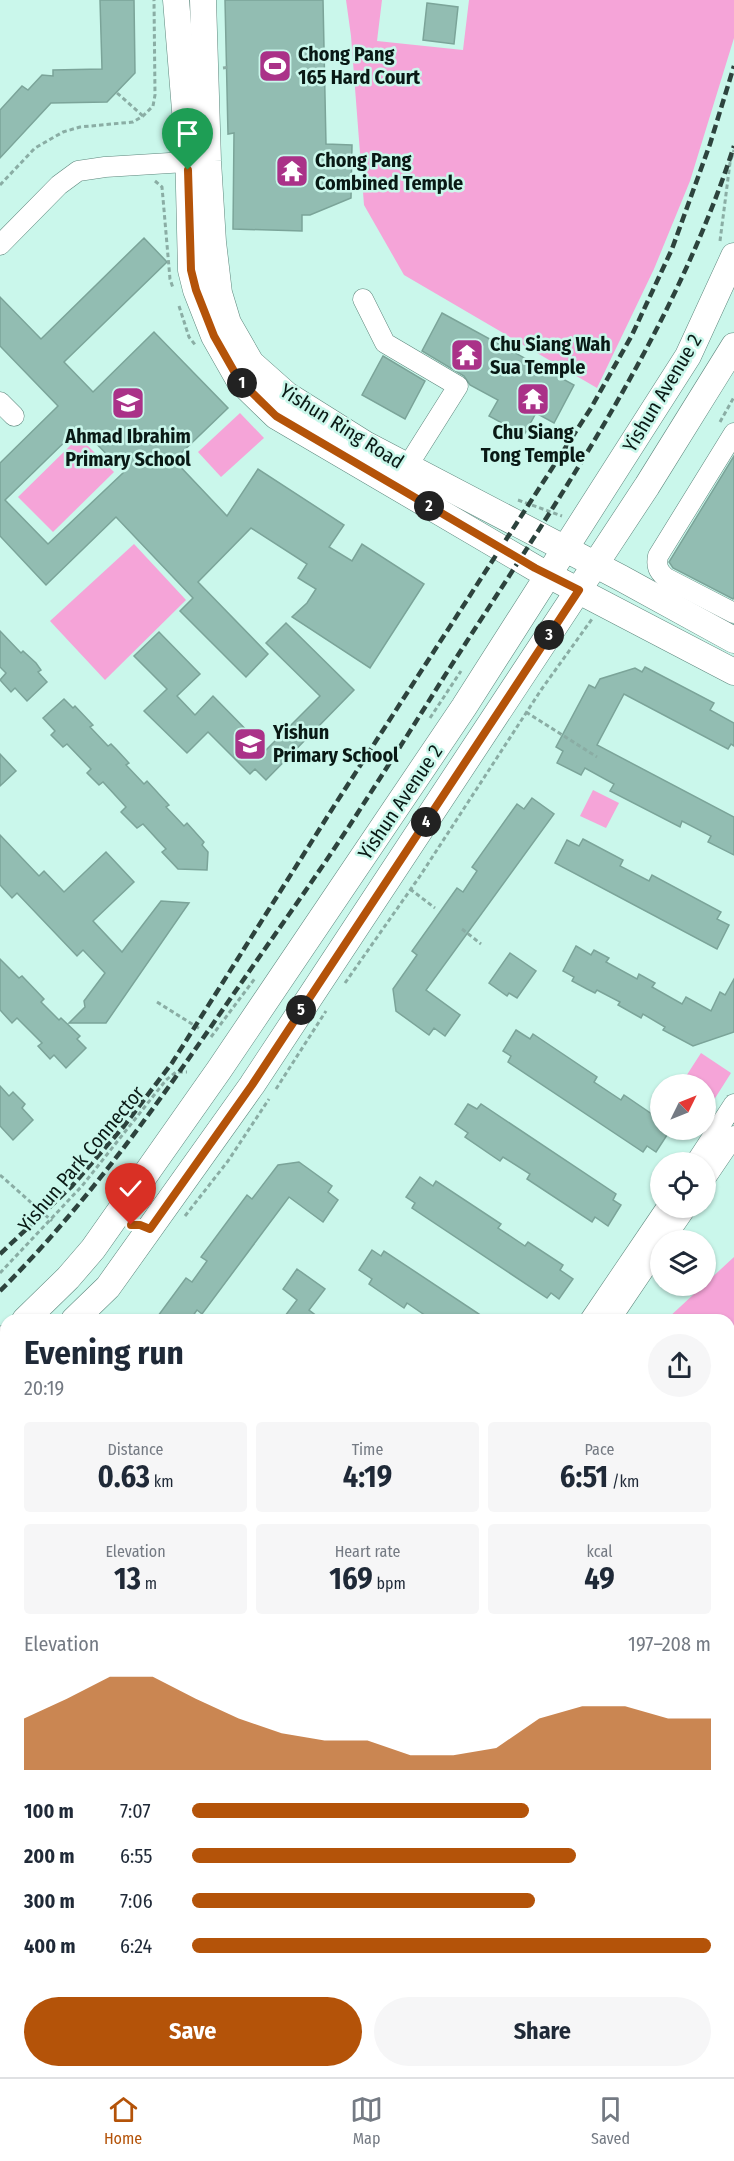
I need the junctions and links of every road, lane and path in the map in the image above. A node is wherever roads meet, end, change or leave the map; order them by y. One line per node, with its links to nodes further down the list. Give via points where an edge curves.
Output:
1 (154, 0): 5 (path, via 155,95 153,106)
2 (176, 0): 6 (main road, Yishun Ring Road)
3 (203, 0): 6 (main road, Yishun Ring Road)
4 (117, 93): 5 (path)
5 (143, 116): 7 (path, via 133,122 63,132 35,148)
6 (198, 153): 8 (street, via 74,159 53,174); 9 (street, via 78,171 59,185); 14 (main road, Yishun Ring Road, via 191,270 214,336 239,380 276,416)
7 (0, 185)
8 (0, 228)
9 (0, 246)
10 (734, 256): 17 (main road, Yishun Avenue 2, via 688,356)
11 (363, 299): 14 (street, via 385,344 458,386)
12 (734, 346): 18 (main road, Yishun Avenue 2)
13 (734, 433): 21 (street, via 658,556 657,565 666,578)
14 (401, 477): 17 (main road, Yishun Ring Road); 19 (main road, Yishun Ring Road)
15 (518, 500): 16 (path)
16 (570, 519)
17 (565, 550): 18 (main road, Yishun Ring Road); 19 (main road, Yishun Avenue 2)
18 (595, 566): 20 (main road, Yishun Avenue 2); 22 (main road, Yishun Ring Road)
19 (548, 575): 20 (main road, Yishun Ring Road); 41 (main road, Yishun Avenue 2, via 464,707 219,1070)
20 (579, 590): 23 (main road, Yishun Ring Road); 40 (main road, Yishun Avenue 2, via 252,1085)
21 (734, 613)
22 (734, 640)
23 (734, 672)
24 (526, 712): 25 (path)
25 (597, 757)
26 (410, 890): 27 (path)
27 (435, 908)
28 (462, 929): 29 (path)
29 (481, 944)
30 (157, 1002): 31 (path)
31 (200, 1029)
32 (187, 1072): 39 (path, Yishun Park Connector, via 176,1072 166,1080)
33 (734, 1104): 34 (street)
34 (730, 1130): 35 (street); 36 (street)
35 (707, 1152)
36 (716, 1157)
37 (0, 1174): 39 (path)
38 (659, 1218): 46 (street)
39 (52, 1221): 43 (path, Yishun Park Connector)
40 (150, 1229): 41 (main road, via 140,1225 120,1227); 45 (main road, Yishun Avenue 2, via 108,1287)
41 (93, 1249): 44 (main road, Yishun Avenue 2)
42 (650, 1261): 47 (street)
43 (0, 1273)
44 (31, 1314)
45 (80, 1314)
46 (594, 1314)
47 (614, 1314)

